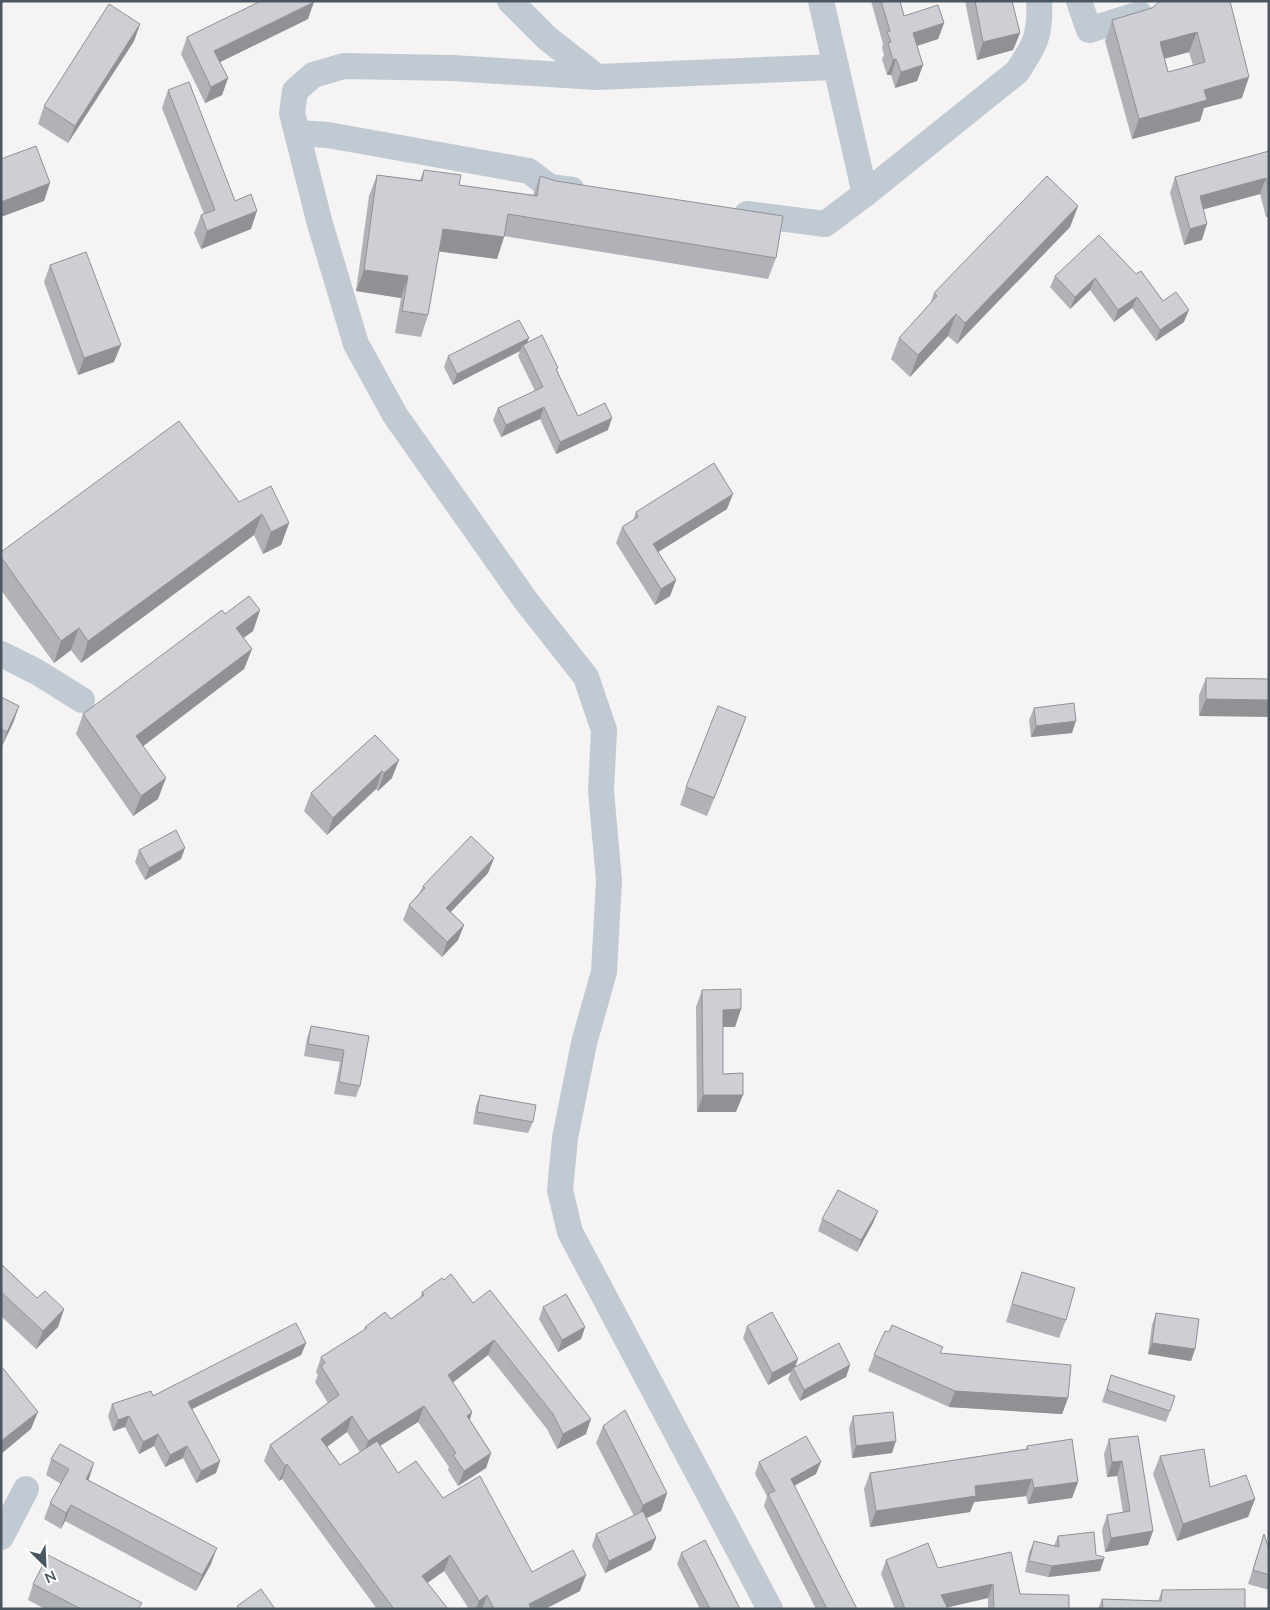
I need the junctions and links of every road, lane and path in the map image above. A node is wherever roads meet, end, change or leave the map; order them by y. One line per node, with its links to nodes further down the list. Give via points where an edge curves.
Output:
1 (510, 1): 7 (street, via 547,38)
2 (821, 1): 6 (street)
3 (1039, 1): 10 (street, via 1040,24 1033,48 1017,72)
4 (1079, 1): 5 (street, via 1089,30)
5 (1140, 14)
6 (836, 67): 7 (street); 10 (street)
7 (597, 77): 8 (street, via 344,66 312,75 294,91 292,113)
8 (297, 133): 9 (street, via 328,135 528,171 550,187); 16 (street, via 356,344 394,414 526,601 586,677 604,730 601,791 609,880 604,972 584,1043 565,1138 560,1190 570,1232)
9 (599, 193)
10 (865, 194): 11 (street, via 825,224)
11 (727, 211)
12 (1, 654): 13 (street)
13 (82, 700)
14 (26, 1488): 15 (street)
15 (1, 1536)
16 (770, 1609)

